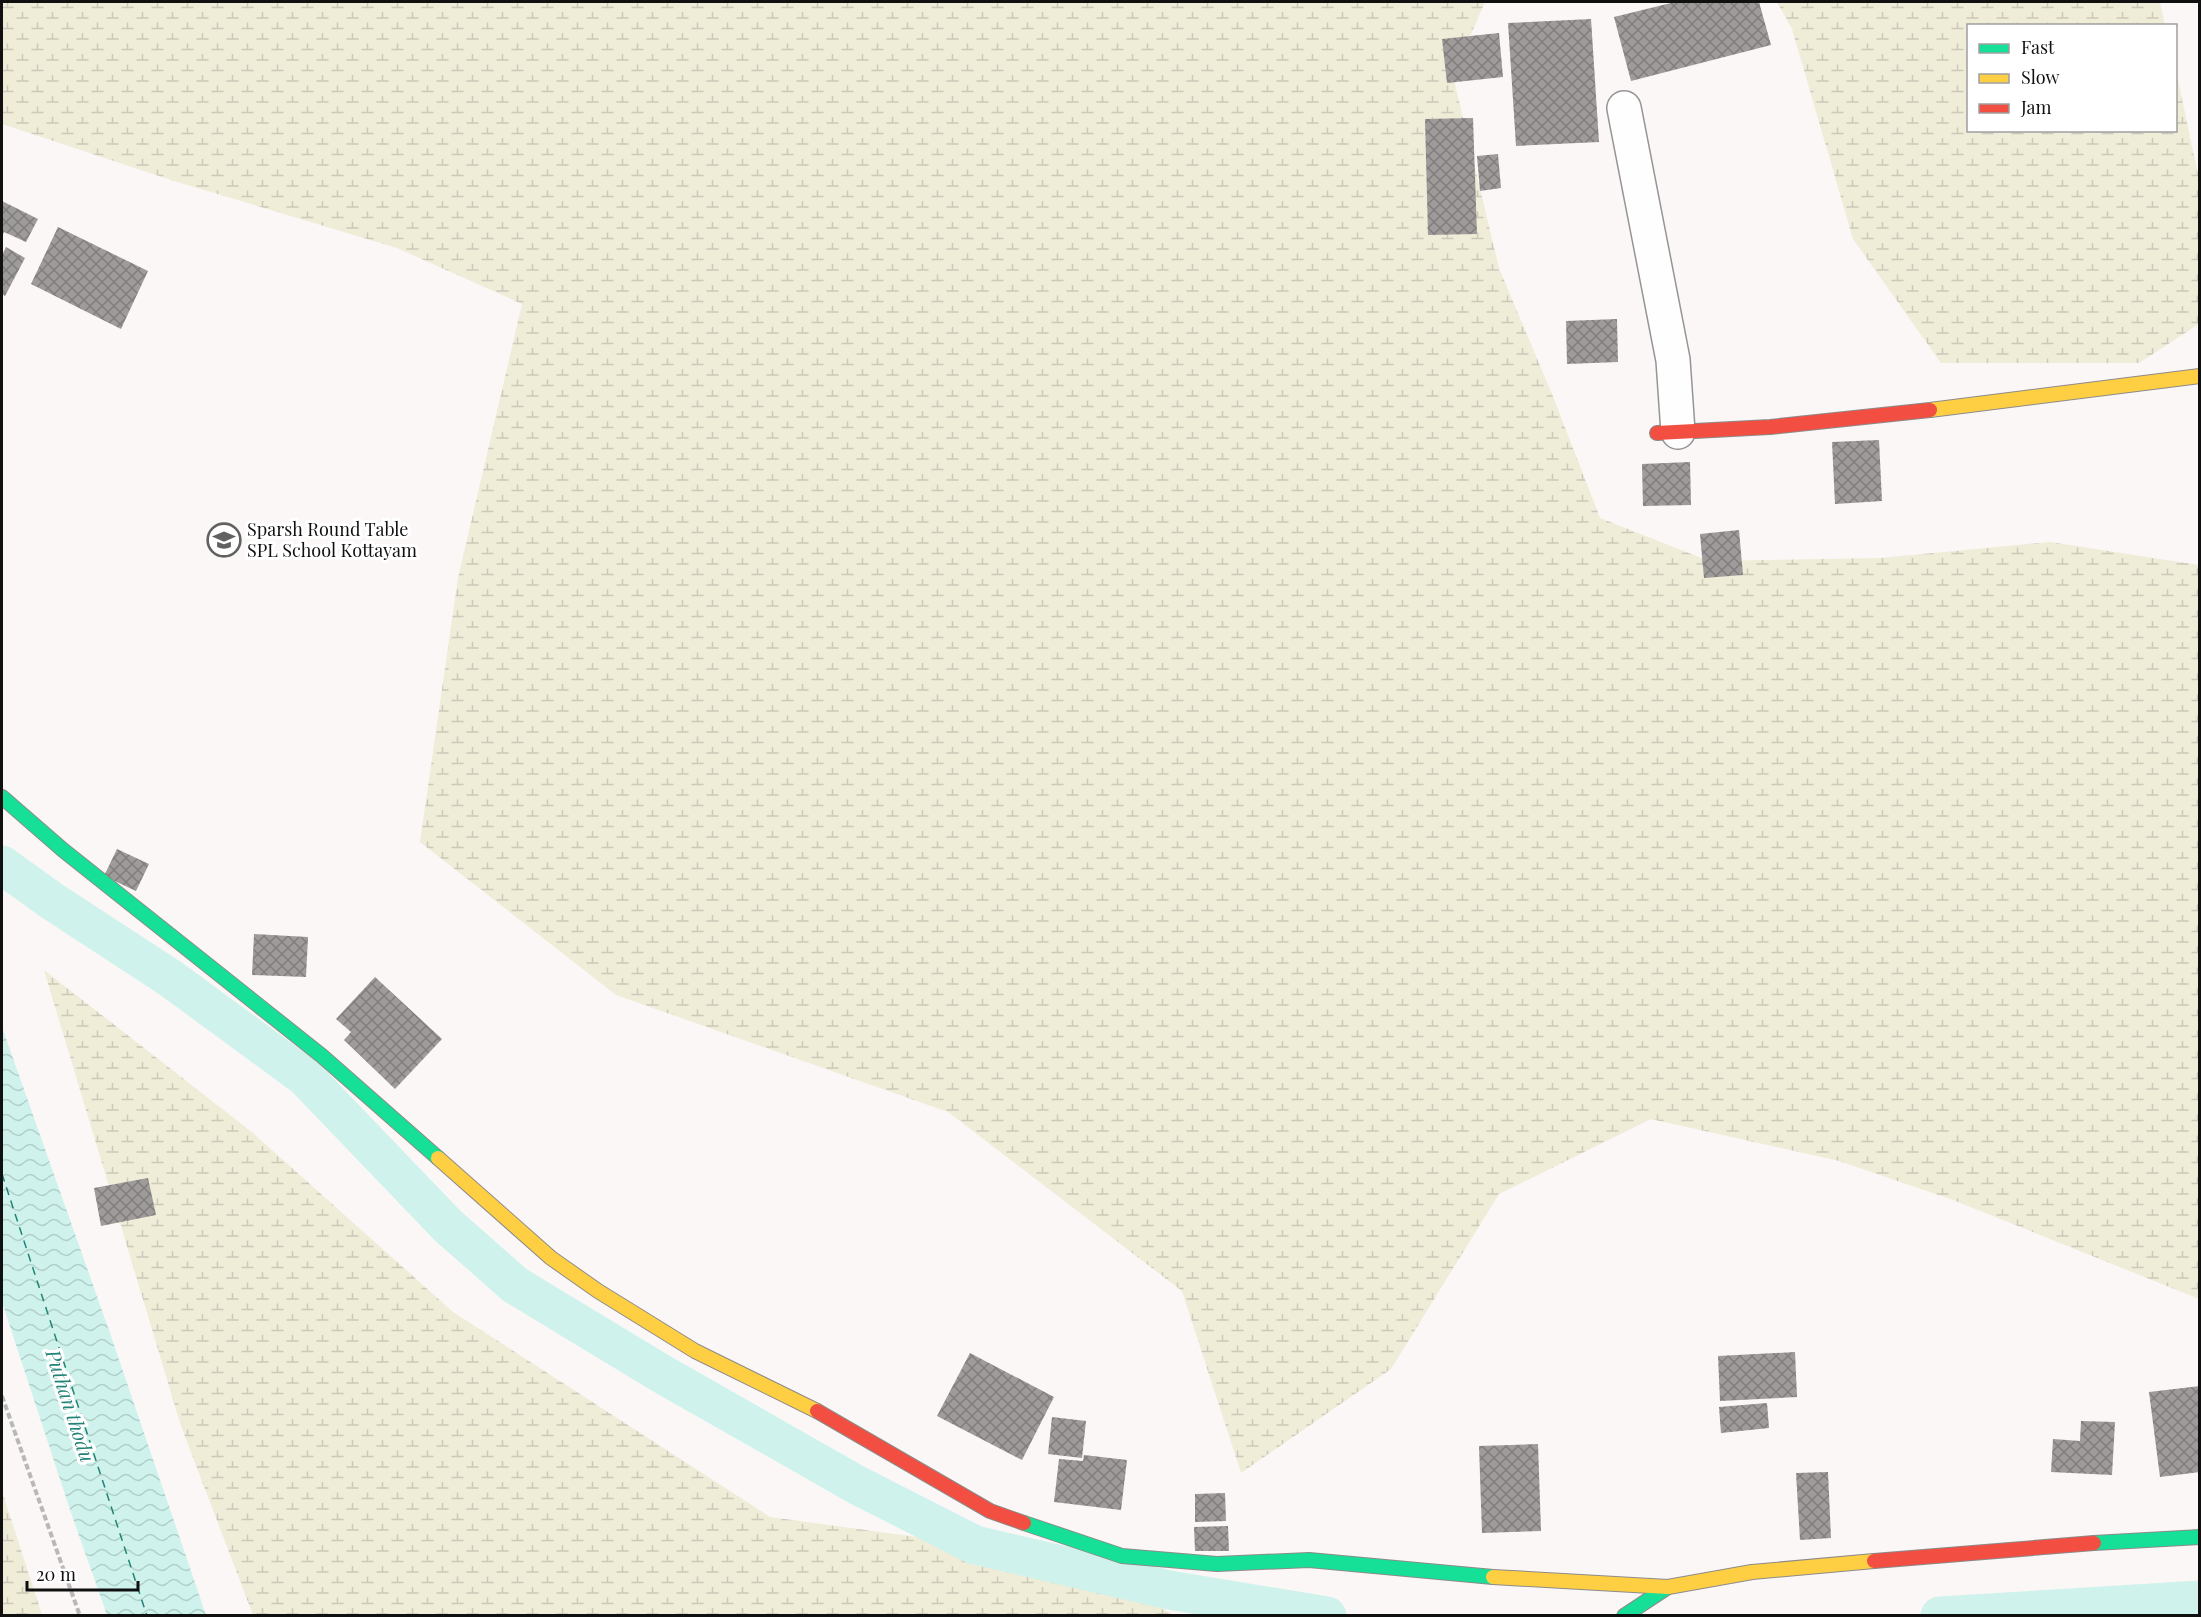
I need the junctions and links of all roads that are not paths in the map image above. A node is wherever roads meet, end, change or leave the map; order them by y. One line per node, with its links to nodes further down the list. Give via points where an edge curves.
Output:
1 (1624, 108): 3 (street, via 1673,360)
2 (2199, 376): 3 (main road, via 1876,417)
3 (1668, 432)
4 (2, 797): 6 (main road, via 322,1056 551,1258 694,1351 813,1409 990,1511 1122,1556 1217,1564 1309,1560 1465,1575)
5 (2199, 1537): 6 (main road, via 2135,1539 1752,1572)
6 (1668, 1587): 7 (main road)
7 (1624, 1616)

